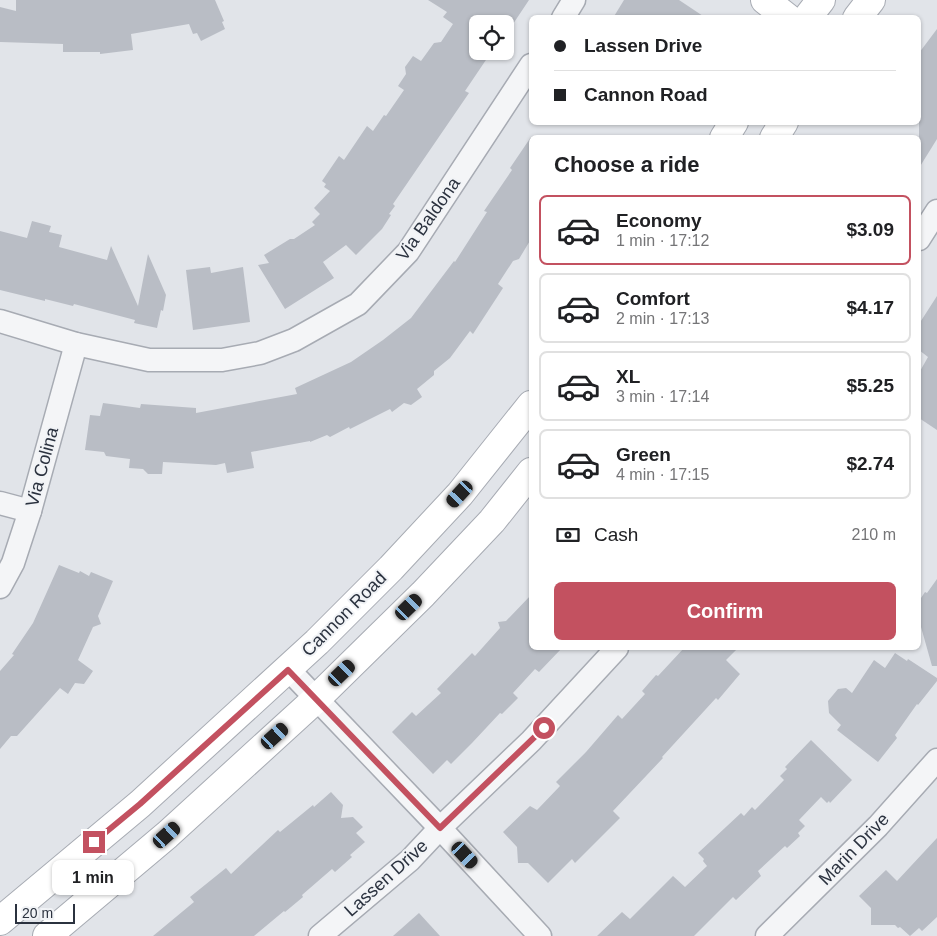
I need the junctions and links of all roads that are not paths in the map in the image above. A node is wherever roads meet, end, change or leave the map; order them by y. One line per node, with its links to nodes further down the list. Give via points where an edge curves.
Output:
1 (574, 0): 5 (street)
2 (764, 0): 6 (main road)
3 (821, 0): 7 (main road)
4 (871, 0): 8 (main road)
5 (565, 15)
6 (784, 15)
7 (809, 15)
8 (859, 15)
9 (529, 68): 13 (street, Via Baldona, via 408,252 358,304 294,340 260,353 222,360 150,360)
10 (937, 211): 11 (street)
11 (921, 236)
12 (0, 321): 13 (street, Via Baldona)
13 (76, 344): 17 (street, Via Colina)
14 (529, 407): 20 (main road, Cannon Road, via 454,501)
15 (529, 474): 21 (main road, via 480,534)
16 (0, 503): 17 (street)
17 (30, 511): 18 (street, Via Colina, via 13,563)
18 (0, 587)
19 (615, 650): 23 (street, Lassen Drive, via 531,741)
20 (288, 670): 21 (street); 24 (main road, Cannon Road, via 140,804)
21 (316, 700): 23 (street); 25 (main road, via 167,835)
22 (937, 760): 28 (street, Marin Drive, via 878,826)
23 (440, 828): 26 (street, Lassen Drive, via 410,860); 27 (street)
24 (0, 921)
25 (46, 936)
26 (320, 936)
27 (540, 936)
28 (767, 936)

